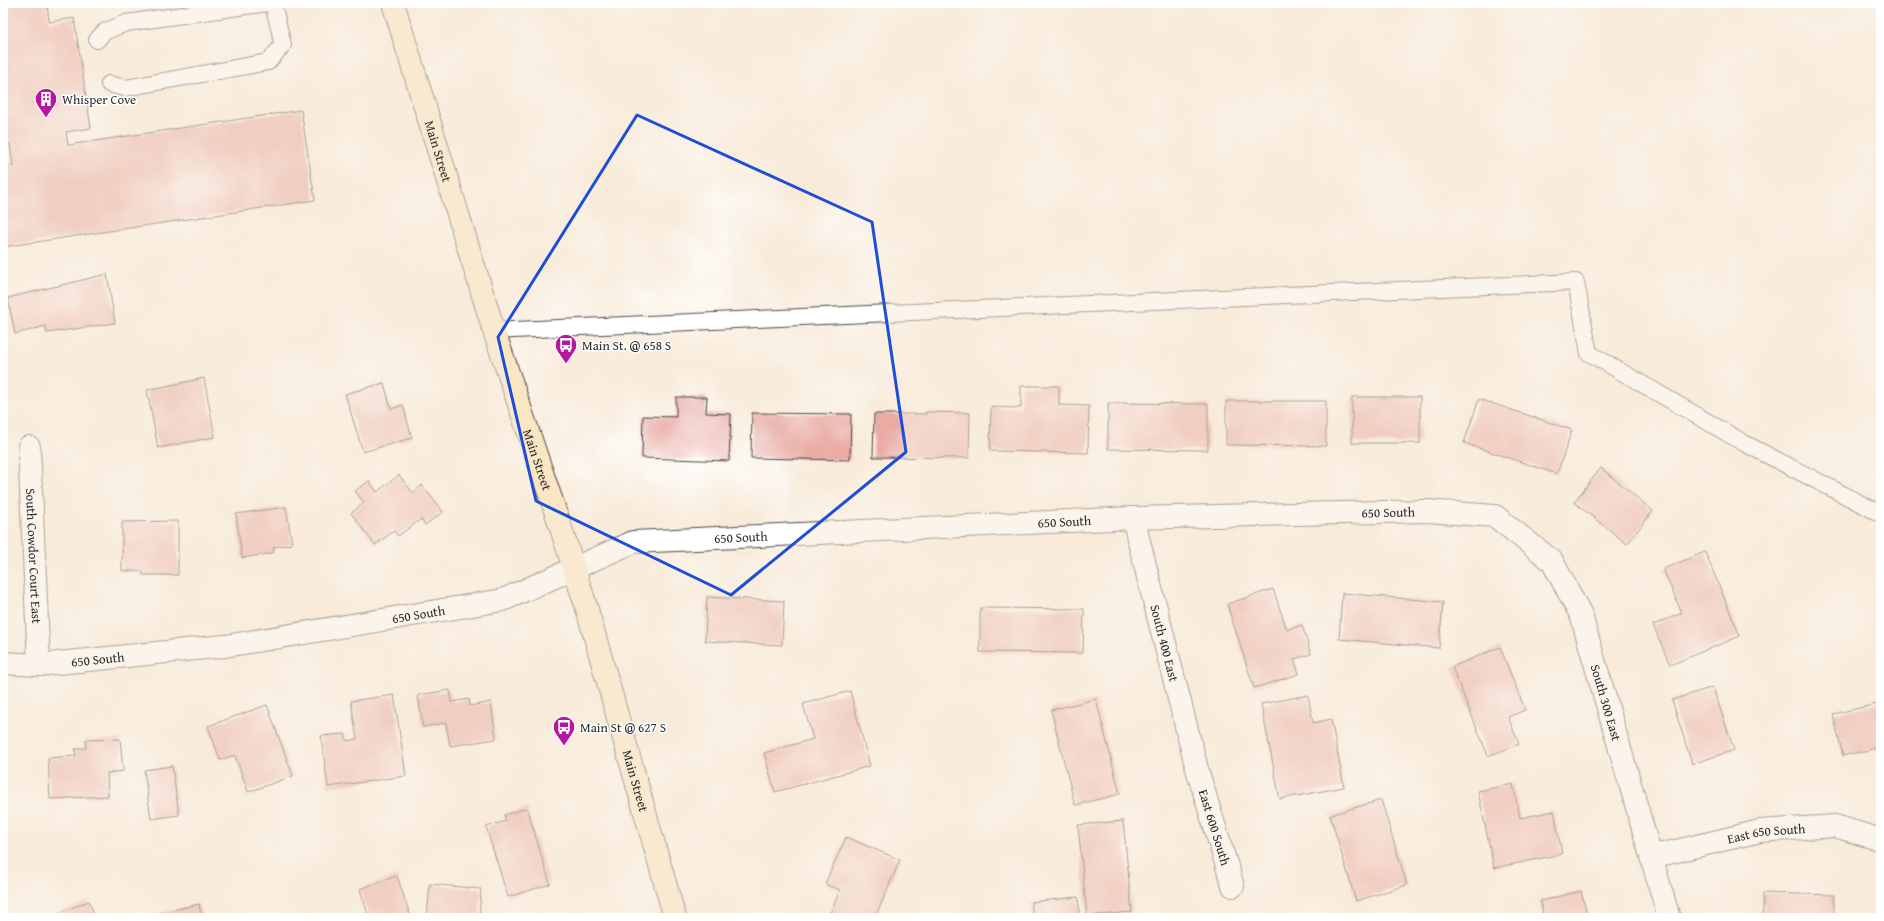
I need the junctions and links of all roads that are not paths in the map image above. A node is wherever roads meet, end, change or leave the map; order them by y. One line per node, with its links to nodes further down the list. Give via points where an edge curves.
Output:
1 (268, 3): 4 (lane, via 126,23 104,32)
2 (273, 3): 5 (lane, via 283,45 268,62 125,88)
3 (393, 3): 6 (main road, Main Street)
4 (97, 40)
5 (109, 84)
6 (494, 331): 8 (lane, via 1576,282 1589,353 1744,443); 11 (main road, Main Street)
7 (29, 447): 13 (street, South Cowdor Court East)
8 (1881, 514)
9 (1495, 516): 10 (street, 650 South, via 1427,510); 16 (street, South 300 East, via 1552,561 1581,615)
10 (1133, 518): 11 (street, 650 South, via 633,542); 14 (street, South 400 East)
11 (574, 568): 13 (street, 650 South, via 503,600 225,646); 18 (main road, Main Street)
12 (3, 663): 13 (street, 650 South)
13 (39, 665)
14 (1197, 769): 17 (street, East 600 South)
15 (1881, 840): 16 (street, East 650 South, via 1835,826 1760,831)
16 (1651, 857): 19 (street, South 300 East)
17 (1233, 886)
18 (674, 918)
19 (1670, 918)

